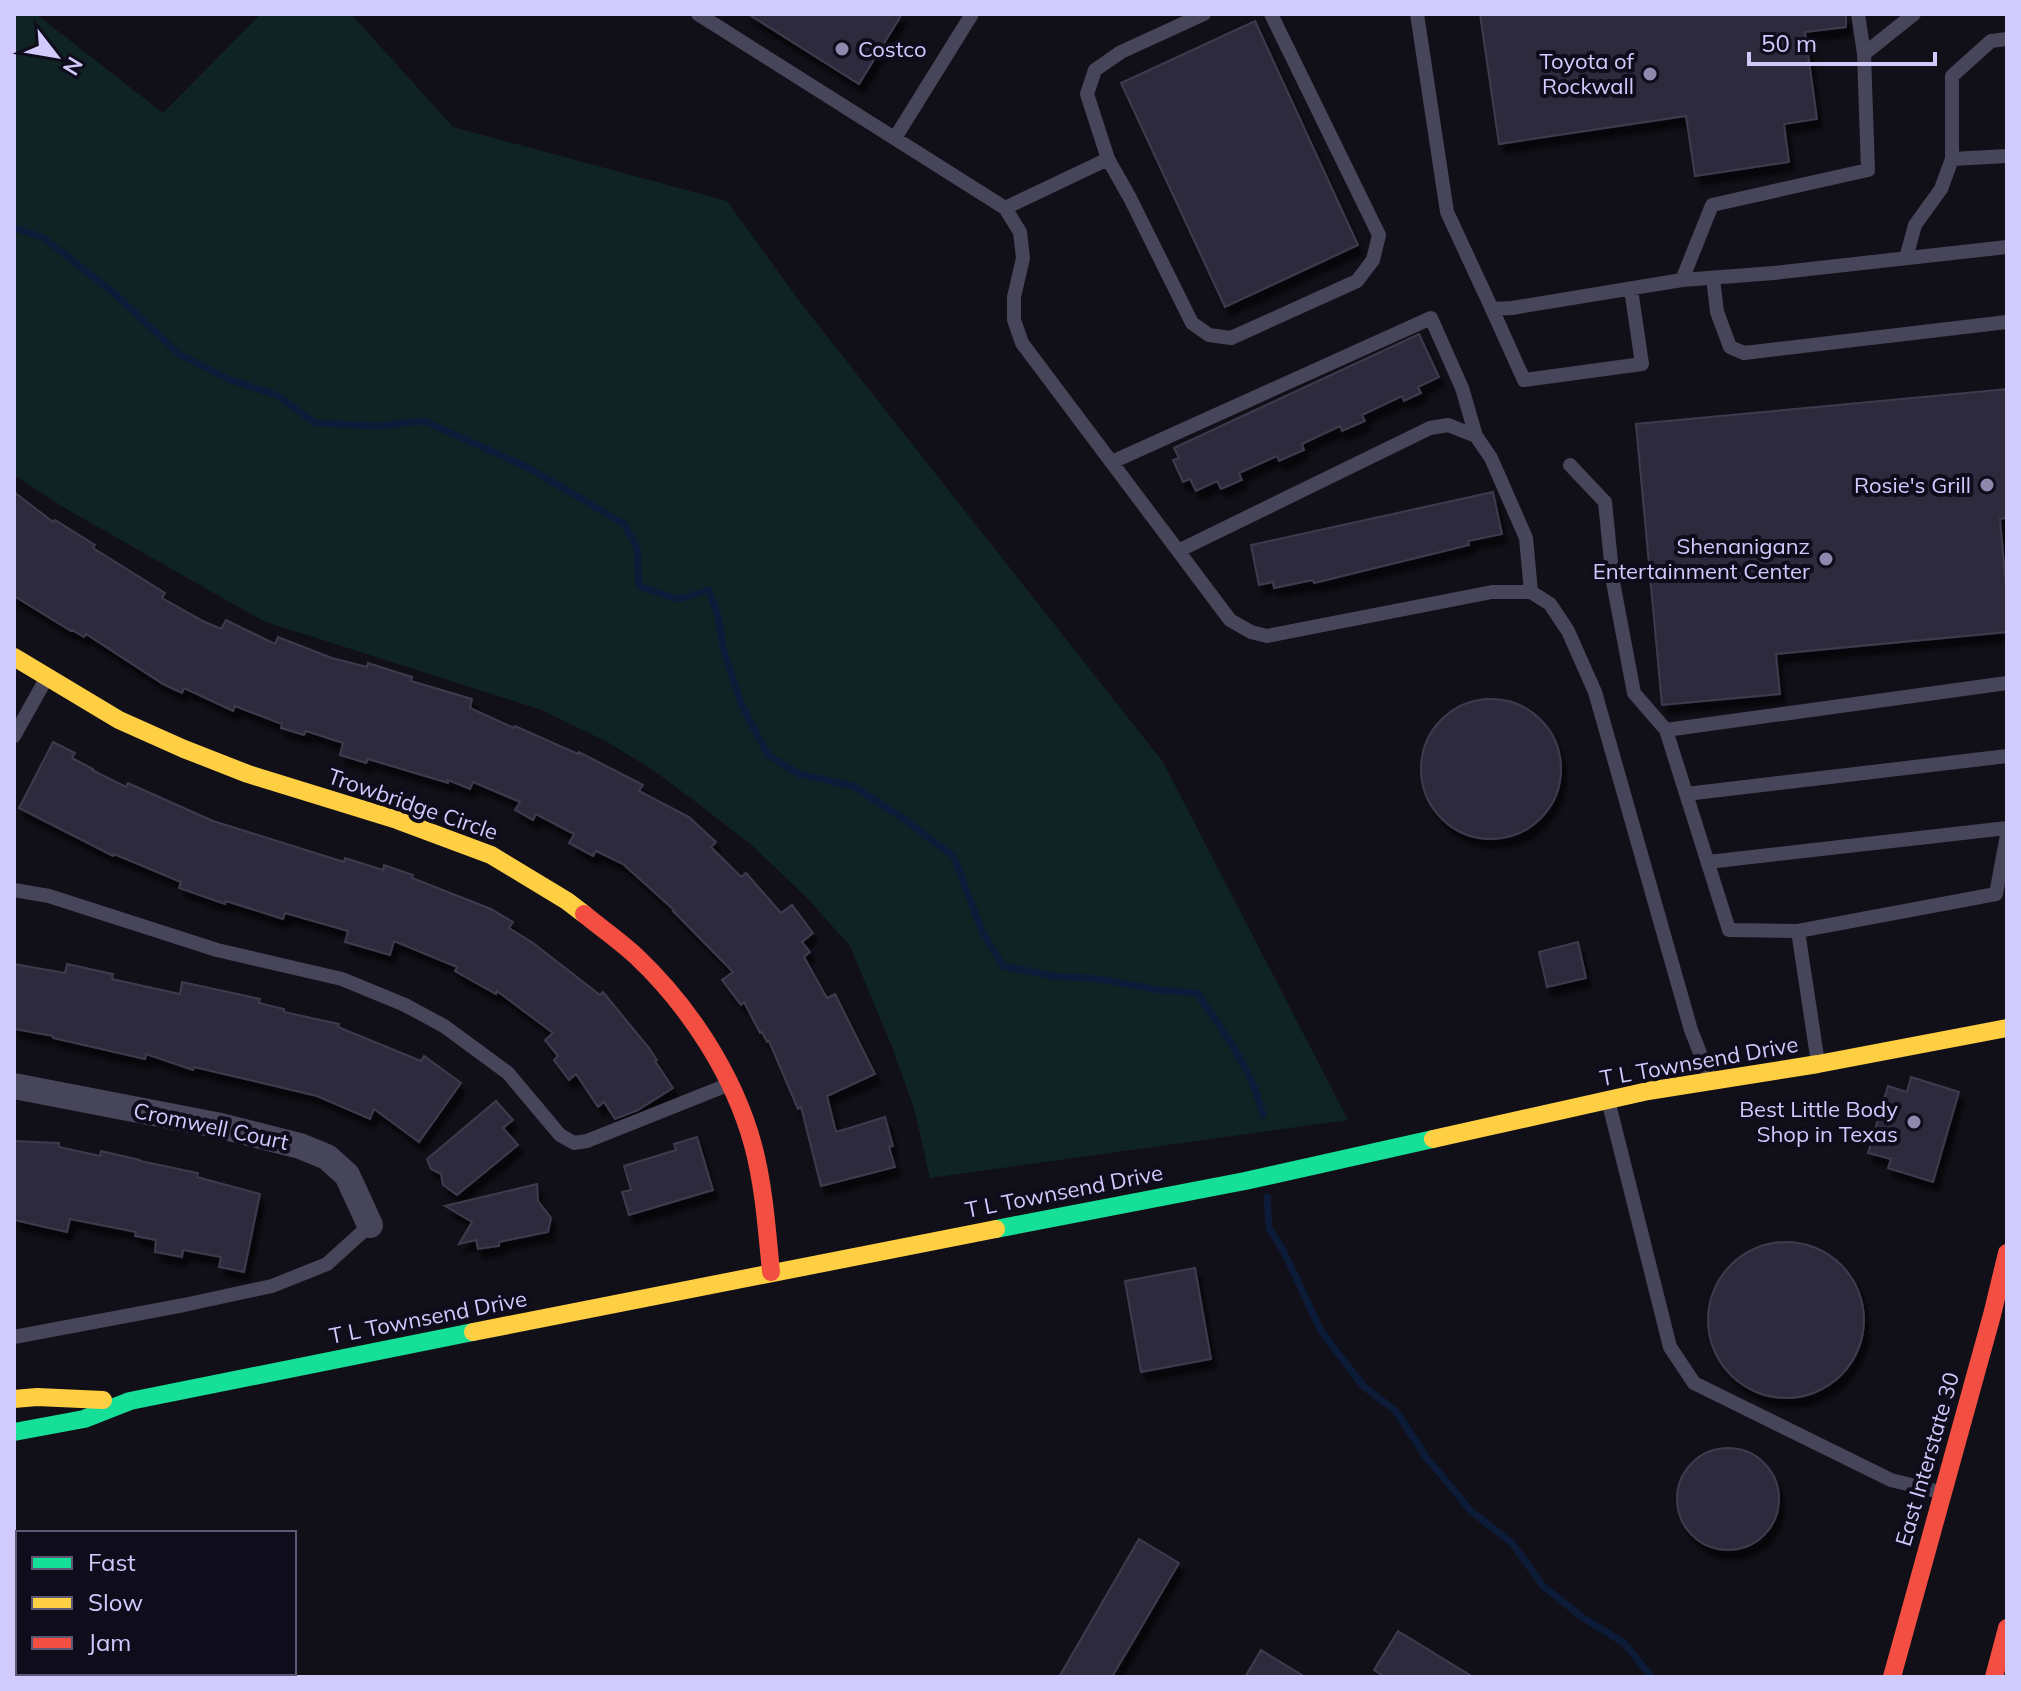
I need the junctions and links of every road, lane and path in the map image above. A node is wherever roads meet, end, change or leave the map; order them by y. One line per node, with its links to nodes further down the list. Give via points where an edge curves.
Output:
1 (698, 14): 10 (lane)
2 (972, 14): 10 (lane)
3 (1204, 14): 12 (lane, via 1121,52 1095,70 1087,94)
4 (1271, 14): 12 (lane, via 1379,235 1373,260 1357,281 1231,338 1209,335 1192,323)
5 (1417, 14): 20 (lane, via 1447,212)
6 (1858, 14): 9 (lane)
7 (1914, 14): 9 (lane)
8 (2007, 39): 13 (lane, via 1991,41 1952,76)
9 (1864, 54): 18 (lane, via 1868,170 1712,205)
10 (895, 138): 14 (lane)
11 (2007, 156): 13 (lane)
12 (1108, 159): 14 (lane)
13 (1952, 159): 16 (lane, via 1941,189 1915,225)
14 (1005, 208): 23 (lane, via 1020,232 1023,258 1014,320 1022,343)
15 (2007, 247): 16 (lane)
16 (1906, 258): 17 (lane)
17 (1713, 278): 18 (lane); 21 (lane, via 1717,312 1730,347 1744,353)
18 (1682, 280): 19 (lane)
19 (1631, 289): 20 (lane); 20 (lane, via 1642,364 1524,380)
20 (1492, 309)
21 (2007, 322)
22 (1476, 436): 23 (lane, via 1462,388 1431,318); 25 (lane, via 1448,425 1430,428); 26 (lane, via 1526,538)
23 (1112, 462): 25 (lane)
24 (1570, 465): 30 (lane, via 1605,502 1613,582 1634,693)
25 (1178, 551): 26 (lane, via 1230,620 1267,636 1469,596)
26 (1531, 592): 41 (lane, via 1550,604 1568,631 1595,692 1691,1030)
27 (14, 657): 28 (main road, Trowbridge Circle)
28 (47, 678): 31 (lane); 42 (main road, Trowbridge Circle, via 119,720 209,759 491,855 567,901 636,956 690,1016)
29 (2007, 683): 30 (lane)
30 (1666, 730): 33 (lane)
31 (14, 736)
32 (2007, 756): 33 (lane)
33 (1686, 794): 36 (lane)
34 (2007, 828): 36 (lane)
35 (2007, 835): 38 (lane, via 1996,894)
36 (1708, 862): 38 (lane, via 1729,930)
37 (14, 890): 42 (lane, via 49,896 217,950 342,979 405,1005 508,1073 560,1135 574,1143)
38 (1798, 931): 40 (lane)
39 (2007, 1028): 40 (main road, T L Townsend Drive)
40 (1818, 1064): 41 (main road, T L Townsend Drive)
41 (1711, 1081): 44 (main road, T L Townsend Drive)
42 (731, 1084): 47 (main road, Trowbridge Circle, via 753,1146)
43 (14, 1086): 45 (street, Cromwell Court, via 300,1146 327,1157 347,1175)
44 (1608, 1100): 47 (main road, T L Townsend Drive, via 1245,1181); 52 (lane, via 1670,1347 1694,1383 1891,1480)
45 (370, 1225): 48 (lane, via 327,1264 272,1286)
46 (2007, 1253): 52 (main road, East Interstate 30)
47 (771, 1272): 50 (main road, T L Townsend Drive)
48 (14, 1337)
49 (14, 1399): 50 (main road, T L Townsend Drive)
50 (130, 1401): 51 (main road, T L Townsend Drive, via 84,1419)
51 (14, 1432)
52 (1942, 1492): 54 (main road, East Interstate 30)
53 (2007, 1628): 55 (main road)
54 (1892, 1677)
55 (1994, 1677)

